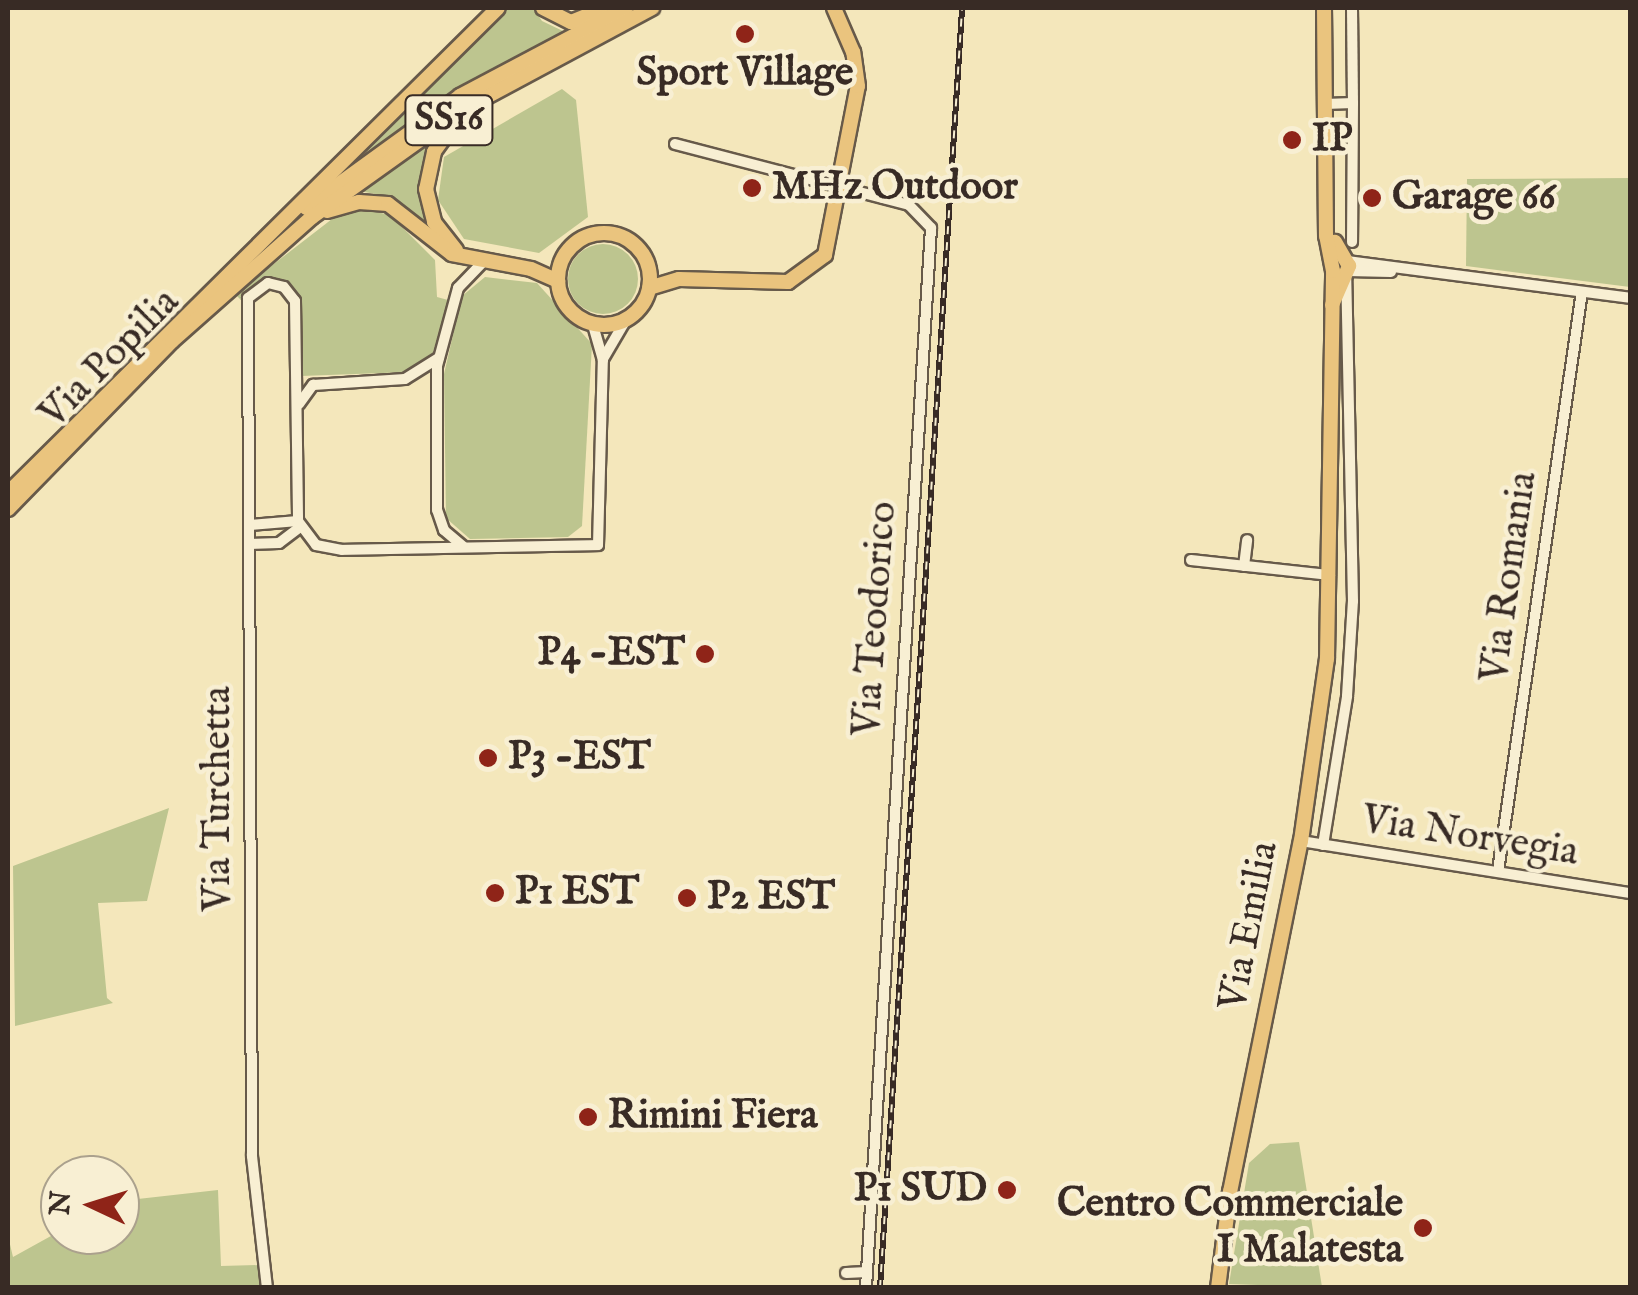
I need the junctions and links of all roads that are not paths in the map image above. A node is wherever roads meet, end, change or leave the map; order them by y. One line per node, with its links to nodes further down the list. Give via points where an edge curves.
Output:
1 (498, 8): 18 (main road)
2 (543, 8): 3 (main road, via 571,22)
3 (606, 8)
4 (626, 8): 18 (main road, SS16, via 460,96)
5 (652, 8): 9 (main road, SS16)
6 (834, 8): 13 (main road, via 854,52 858,86)
7 (1324, 8): 10 (main road, Via Emilia)
8 (1352, 8): 11 (street)
9 (525, 73): 16 (main road, SS16); 19 (main road, via 443,133 434,152 428,206 445,240)
10 (1325, 104): 11 (street); 14 (main road, Via Emilia)
11 (1352, 104): 15 (street)
12 (675, 144): 13 (street, Via Teodorico)
13 (840, 189): 25 (main road, via 825,255 799,278); 54 (street, Via Teodorico, via 909,205 931,228)
14 (1326, 198): 15 (street); 23 (main road, Via Emilia, via 1327,228)
15 (1353, 198): 17 (street)
16 (312, 217): 18 (main road, SS16); 19 (main road, via 359,202 388,204 440,248)
17 (1352, 242)
18 (258, 253): 37 (main road, Via Popilia / SS16); 38 (main road, Via Popilia / SS16)
19 (464, 257): 20 (main road)
20 (482, 263): 24 (main road); 34 (street, via 458,288)
21 (561, 263): 22 (main road, via 578,241 605,233 631,242); 24 (main road); 26 (main road)
22 (647, 265): 25 (main road); 27 (main road)
23 (1341, 267): 28 (street); 32 (main road, Via Emilia, via 1329,312); 33 (street)
24 (531, 269): 26 (main road)
25 (679, 279): 27 (main road)
26 (558, 281): 31 (main road, via 568,308)
27 (649, 288): 30 (main road)
28 (1582, 292): 29 (street); 51 (street, Via Romania)
29 (1630, 298)
30 (628, 318): 31 (main road); 35 (street)
31 (593, 324): 35 (street)
32 (1329, 348): 33 (street); 46 (main road, Via Emilia)
33 (1348, 348): 48 (street)
34 (439, 358): 36 (street, via 405,379 313,384); 43 (street, via 437,510 444,530)
35 (603, 360): 43 (street, via 598,545)
36 (296, 415): 39 (street); 40 (street, Via Turchetta, via 291,293 278,284 260,285 246,308)
37 (8, 493)
38 (8, 509)
39 (299, 524): 40 (street); 42 (street, via 279,542); 43 (street, via 326,548)
40 (250, 525): 42 (street, Via Turchetta)
41 (1247, 540): 45 (street)
42 (249, 544): 55 (street, Via Turchetta, via 252,1156)
43 (464, 547)
44 (1190, 560): 45 (street)
45 (1244, 566): 46 (street)
46 (1330, 575): 47 (main road, Via Emilia)
47 (1330, 618): 48 (street); 49 (main road, Via Emilia)
48 (1352, 619): 50 (street, via 1347,696)
49 (1301, 842): 50 (street, Via Norvegia); 57 (main road, Via Emilia, via 1230,1192)
50 (1322, 845): 51 (street, Via Norvegia)
51 (1498, 872): 52 (street, Via Norvegia)
52 (1630, 893)
53 (846, 1272): 54 (street)
54 (866, 1272): 56 (street, Via Teodorico)
55 (267, 1288)
56 (866, 1288)
57 (1218, 1288)

